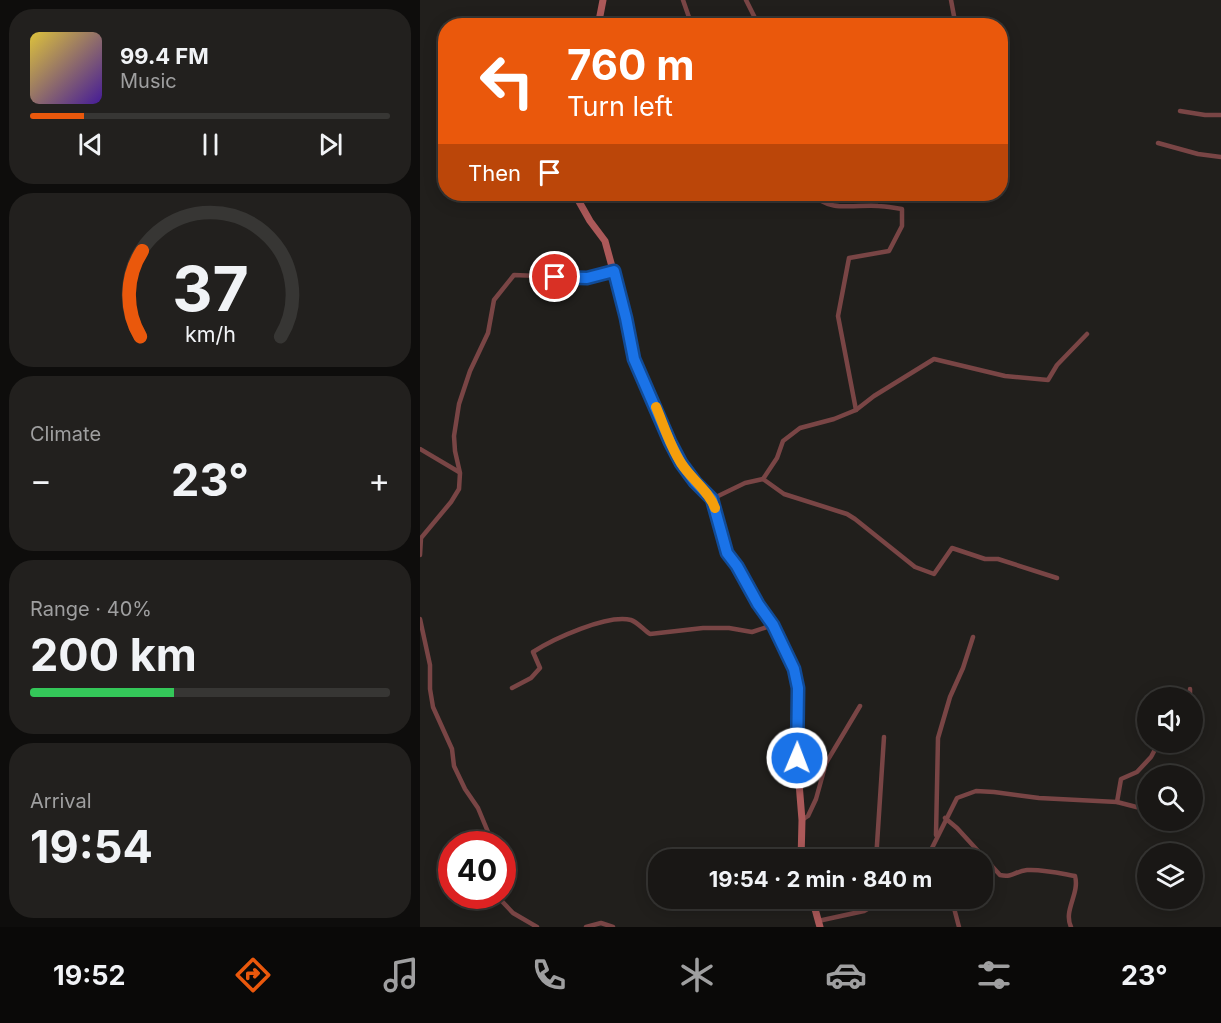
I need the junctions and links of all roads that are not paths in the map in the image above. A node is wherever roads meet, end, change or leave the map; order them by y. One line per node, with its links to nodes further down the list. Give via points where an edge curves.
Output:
1 (603, 0): 6 (street)
2 (683, 0): 7 (street)
3 (746, 0): 8 (street)
4 (951, 0): 5 (street)
5 (954, 16)
6 (600, 18)
7 (689, 18)
8 (755, 18)
9 (1180, 111): 10 (street)
10 (1221, 116)
11 (1158, 143): 12 (street)
12 (1221, 157)
13 (579, 201): 15 (street, via 605,242)
14 (824, 201): 17 (street, via 843,207 902,210 902,226 889,251 849,258 844,279 838,316)
15 (614, 271): 19 (street, via 587,278 514,275 494,300 488,333 464,390 456,421 455,451); 21 (street, via 634,359 681,463)
16 (1087, 334): 17 (street, via 1048,380 1005,376 934,359)
17 (856, 410): 20 (street, via 800,428 783,441)
18 (420, 449): 19 (street)
19 (460, 473): 22 (street, via 459,489 421,538)
20 (763, 479): 21 (street); 23 (street, via 784,494 855,519 915,567 934,574 952,548)
21 (712, 499): 25 (street, via 727,553)
22 (420, 555)
23 (1057, 578)
24 (420, 620): 35 (street, via 430,665 433,707 452,749 454,766)
25 (773, 625): 27 (street, via 752,632 711,628 650,634 632,620 616,620 581,628 533,652 540,668); 34 (street, via 794,669 798,688 797,758)
26 (974, 637): 36 (street, via 938,738)
27 (512, 688)
28 (860, 706): 34 (street, via 826,763 816,799 808,816)
29 (884, 737): 38 (street)
30 (1153, 753): 31 (street, via 1137,771 1121,779)
31 (1117, 802): 32 (street); 33 (street, via 976,791 957,798)
32 (1137, 807)
33 (945, 818): 36 (street); 49 (street, via 1000,875 1044,870 1075,876 1078,885 1069,911)
34 (802, 819): 37 (street)
35 (488, 831)
36 (936, 838): 39 (street)
37 (801, 849)
38 (877, 849)
39 (931, 849)
40 (509, 909): 45 (street)
41 (815, 909): 44 (street)
42 (869, 909): 44 (street)
43 (954, 909): 48 (street)
44 (819, 924)
45 (537, 927)
46 (586, 927): 47 (street, via 601,923)
47 (613, 927)
48 (959, 927)
49 (1071, 927)

